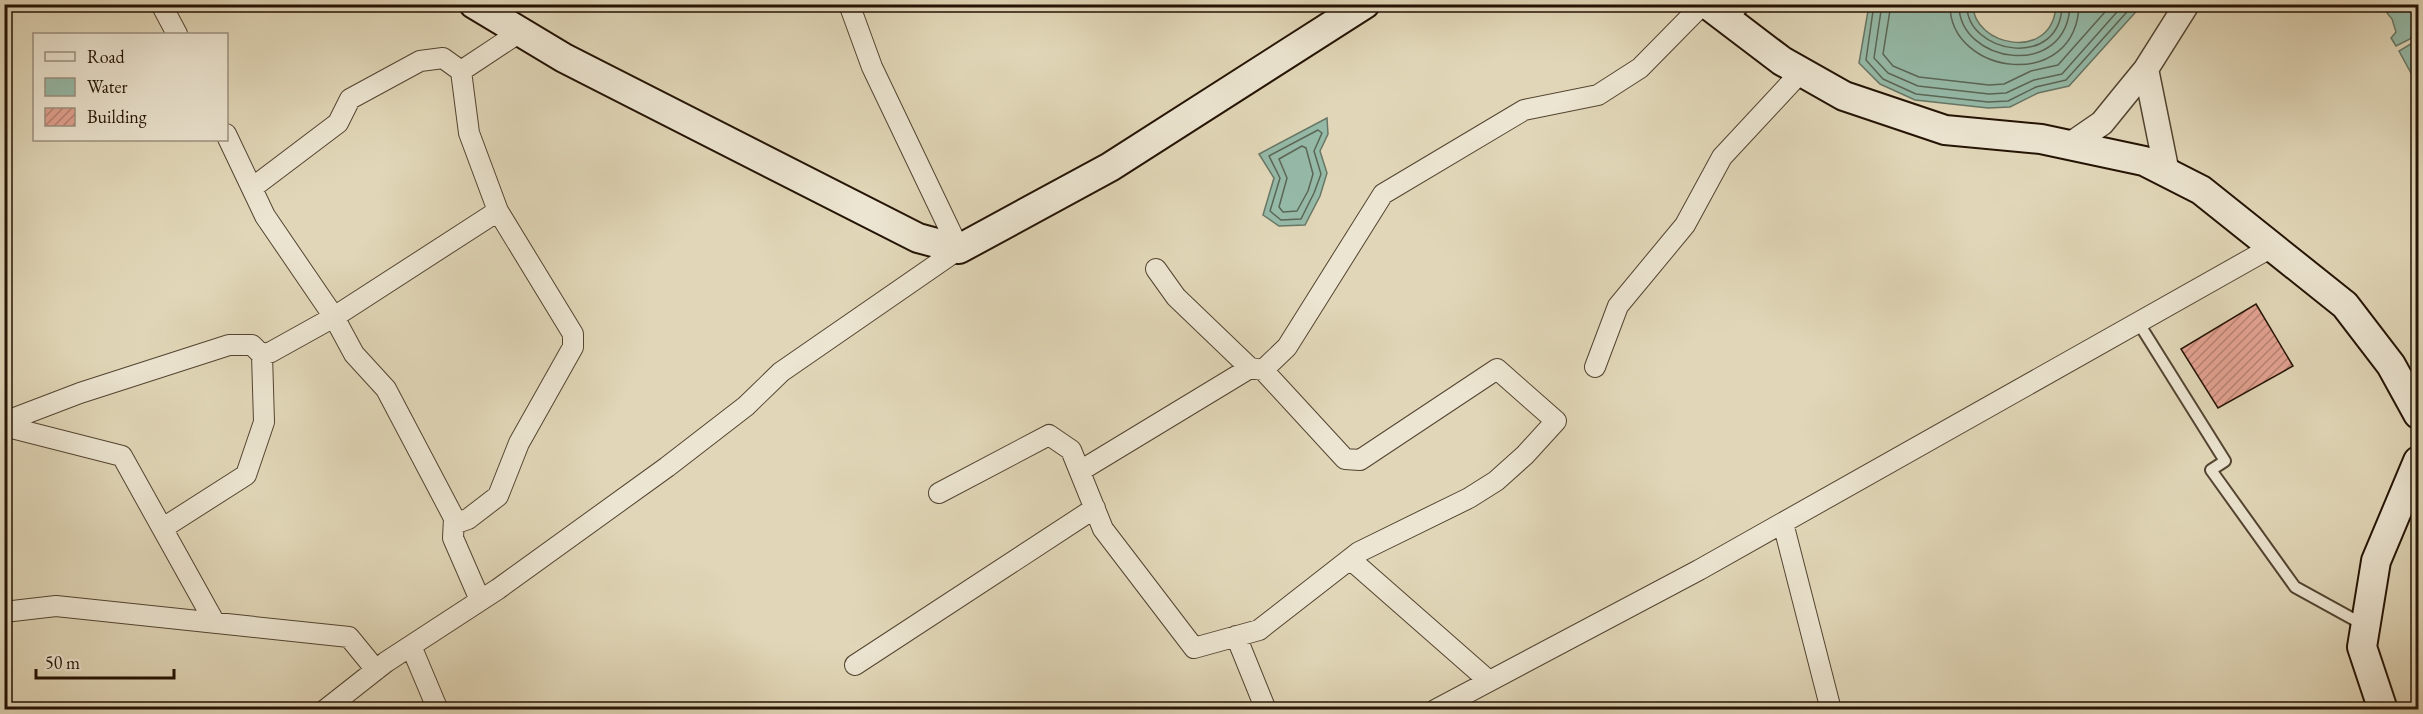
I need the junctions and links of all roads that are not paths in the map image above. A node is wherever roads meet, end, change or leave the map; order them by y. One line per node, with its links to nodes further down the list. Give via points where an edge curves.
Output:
1 (161, 4): 9 (street)
2 (474, 4): 8 (main road)
3 (849, 4): 19 (street, via 872,67)
4 (1365, 4): 19 (main road, via 1110,167)
5 (1705, 4): 7 (main road); 25 (street, via 1640,68 1598,95 1524,110 1383,194 1287,347)
6 (2187, 4): 10 (street)
7 (1738, 14): 12 (main road, via 1782,61)
8 (520, 32): 11 (street); 19 (main road, via 918,238)
9 (176, 33)
10 (2146, 69): 14 (street, via 2102,123); 15 (street)
11 (460, 71): 16 (street, via 443,58 420,61 350,99 338,123); 17 (street, via 469,133)
12 (1801, 72): 14 (main road, via 1844,96 1946,130); 24 (street, via 1722,158 1685,225 1618,306)
13 (228, 138): 16 (street)
14 (2070, 145): 15 (main road, via 2144,161)
15 (2167, 173): 18 (main road, via 2201,190)
16 (252, 188): 21 (street, via 265,216)
17 (498, 211): 21 (street); 33 (street, via 573,334 573,347 519,443 498,496 468,519)
18 (2272, 247): 22 (street); 26 (main road, via 2345,305 2391,365)
19 (959, 249): 36 (street, via 781,372 746,406 667,467)
20 (1156, 269): 25 (street, via 1176,297)
21 (333, 317): 23 (street); 33 (street, via 354,354 386,389 454,518)
22 (2138, 322): 32 (street); 39 (lane, via 2225,461 2211,470 2295,587)
23 (262, 355): 27 (street, via 252,345 229,345 80,393); 34 (street, via 264,422 246,475)
24 (1595, 367)
25 (1256, 369): 29 (street); 35 (street, via 1345,459 1360,460 1497,369 1556,421 1496,480)
26 (2418, 414)
27 (4, 424): 34 (street, via 122,456)
28 (2418, 461): 39 (main road, via 2376,561)
29 (1080, 471): 30 (street, via 1071,450 1049,435); 31 (street)
30 (939, 493)
31 (1095, 508): 40 (street, via 1103,529 1194,648); 42 (street)
32 (1783, 523): 44 (street); 49 (street)
33 (453, 524): 36 (street, via 453,538)
34 (163, 528): 38 (street)
35 (1350, 559): 40 (street, via 1259,630); 44 (street)
36 (480, 600): 41 (street)
37 (4, 612): 38 (street, via 56,606)
38 (215, 623): 43 (street, via 349,637)
39 (2365, 626): 50 (main road, via 2362,647)
40 (1236, 636): 47 (street)
41 (411, 646): 43 (street); 46 (street)
42 (855, 665)
43 (376, 670): 45 (street)
44 (1489, 681): 48 (street)
45 (325, 710)
46 (438, 710)
47 (1266, 710)
48 (1435, 710)
49 (1831, 710)
50 (2383, 710)

